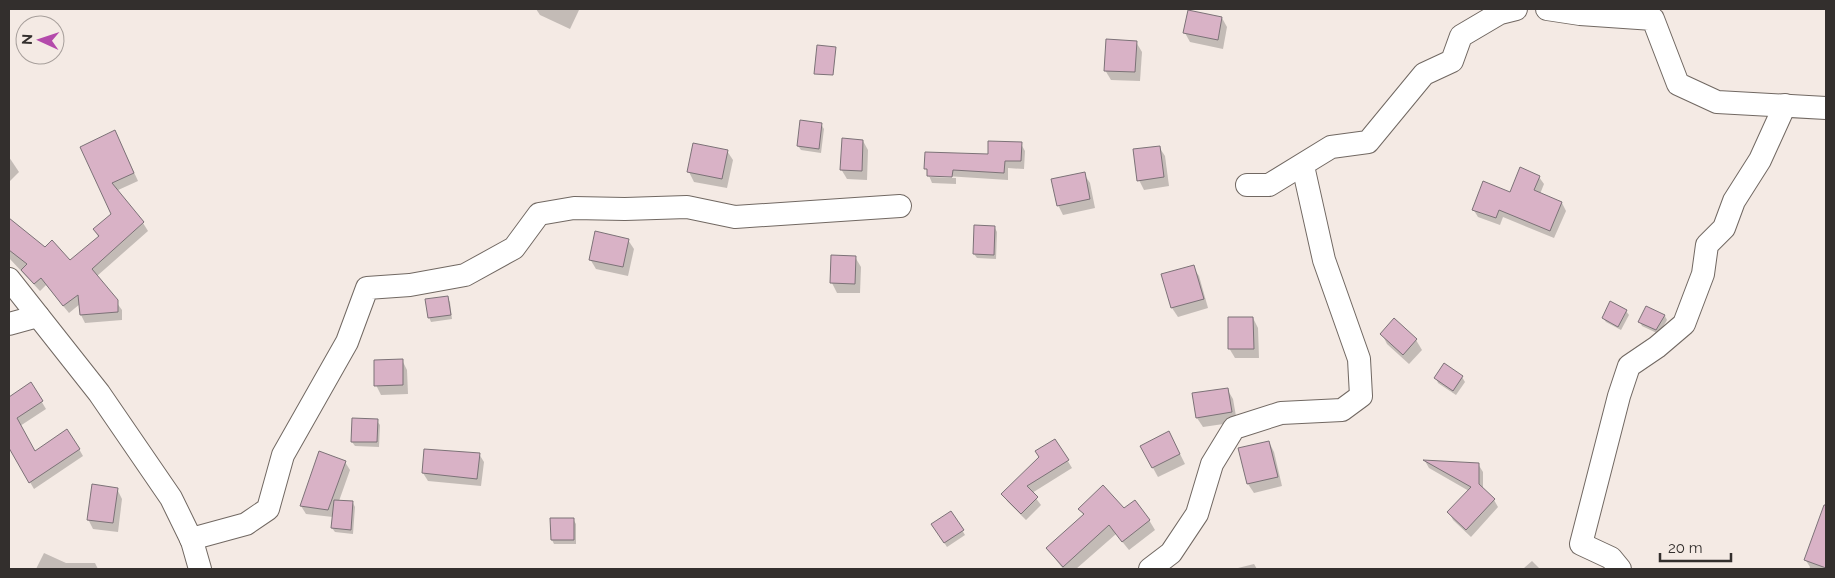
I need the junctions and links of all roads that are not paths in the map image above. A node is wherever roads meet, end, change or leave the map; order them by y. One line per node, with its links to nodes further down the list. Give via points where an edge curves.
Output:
1 (1516, 9): 6 (street, via 1500,13 1461,36 1452,61 1424,74 1368,142 1331,147)
2 (1547, 9): 3 (street, via 1580,14)
3 (1659, 14): 4 (street, via 1678,84 1717,102)
4 (1785, 105): 5 (street); 15 (street, via 1760,160 1734,201 1724,228 1707,246 1703,274 1684,324 1629,366 1581,544 1611,558)
5 (1826, 108)
6 (1303, 166): 7 (street, via 1269,185); 14 (street, via 1324,260 1359,359 1361,396 1342,410 1281,413 1234,428 1212,464 1198,514 1172,553)
7 (1247, 185)
8 (900, 206): 12 (street, via 736,217 687,207 574,208 538,214 514,248 465,275 410,285 367,288 347,342 283,455 268,509 246,524)
9 (9, 279): 10 (street)
10 (38, 316): 11 (street); 12 (street, via 99,393 171,498)
11 (9, 324)
12 (191, 540): 13 (street)
13 (200, 569)
14 (1150, 569)
15 (1620, 569)

